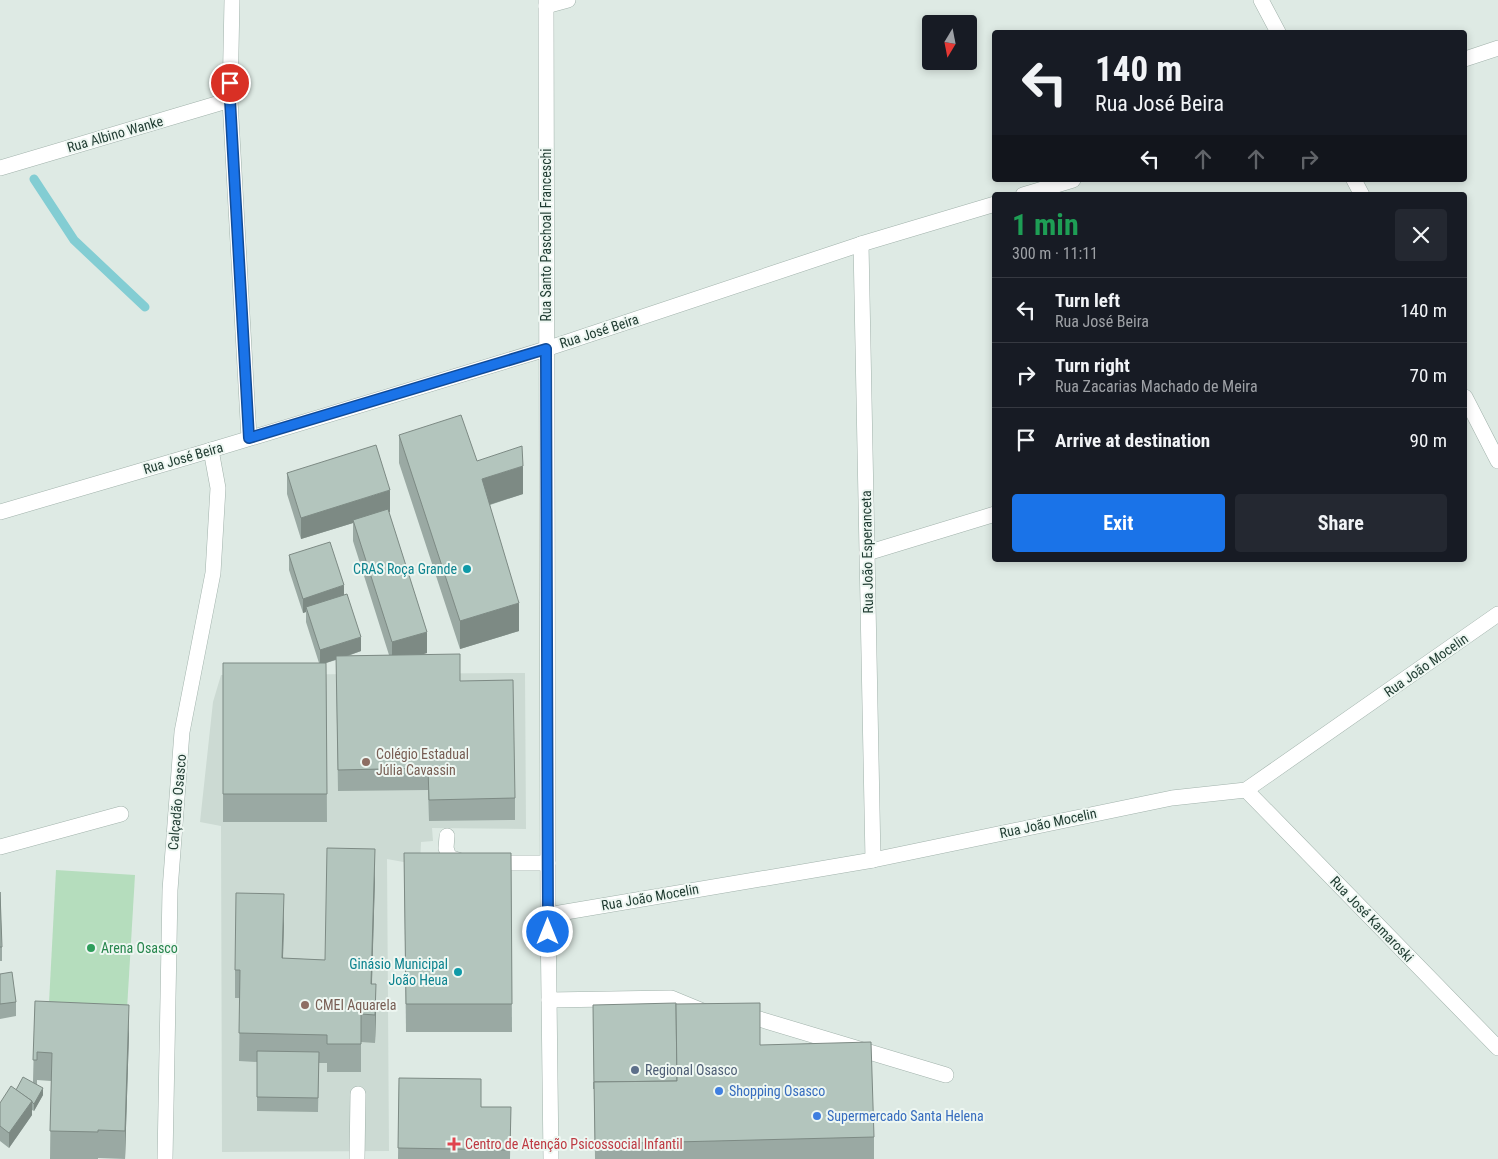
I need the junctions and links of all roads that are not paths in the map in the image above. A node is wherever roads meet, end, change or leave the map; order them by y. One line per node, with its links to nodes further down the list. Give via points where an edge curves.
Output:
1 (232, 0): 8 (street)
2 (568, 0): 4 (street)
3 (1261, 0): 5 (street)
4 (546, 3): 14 (street, Rua Santo Paschoal Franceschi)
5 (1277, 30)
6 (1498, 48): 7 (street)
7 (1467, 58)
8 (230, 100): 9 (street, Rua Albino Wanke); 16 (street)
9 (0, 168)
10 (1065, 182): 11 (street)
11 (1033, 192)
12 (992, 205): 13 (street, Rua José Beira)
13 (861, 244): 14 (street, Rua José Beira); 21 (street, Rua João Esperanceta)
14 (546, 349): 16 (street, Rua José Beira); 28 (street, Rua Santo Paschoal Franceschi)
15 (1467, 401): 18 (street)
16 (249, 438): 17 (street, Rua José Beira)
17 (211, 450): 19 (street, Rua José Beira); 34 (street, Calçadão Osasco, via 218,488 213,573 182,732 170,890)
18 (1498, 461)
19 (0, 512)
20 (992, 515): 21 (street)
21 (867, 553): 27 (street, Rua João Esperanceta)
22 (1498, 614): 23 (street, Rua João Mocelin)
23 (1246, 790): 27 (street, Rua João Mocelin, via 1172,798); 31 (street, Rua José Kamaroski)
24 (121, 814): 26 (street)
25 (447, 836): 28 (street, via 446,848 450,857 461,862)
26 (0, 847)
27 (873, 860): 29 (street, Rua João Mocelin)
28 (548, 863): 29 (street, Rua Santo Paschoal Franceschi)
29 (548, 915): 30 (street, Rua Santo Paschoal Franceschi)
30 (549, 1000): 32 (street, via 672,998 710,1014 756,1018); 36 (street, Rua Santo Paschoal Franceschi)
31 (1498, 1048)
32 (946, 1076)
33 (358, 1094): 35 (street)
34 (165, 1159)
35 (357, 1159)
36 (552, 1159)

